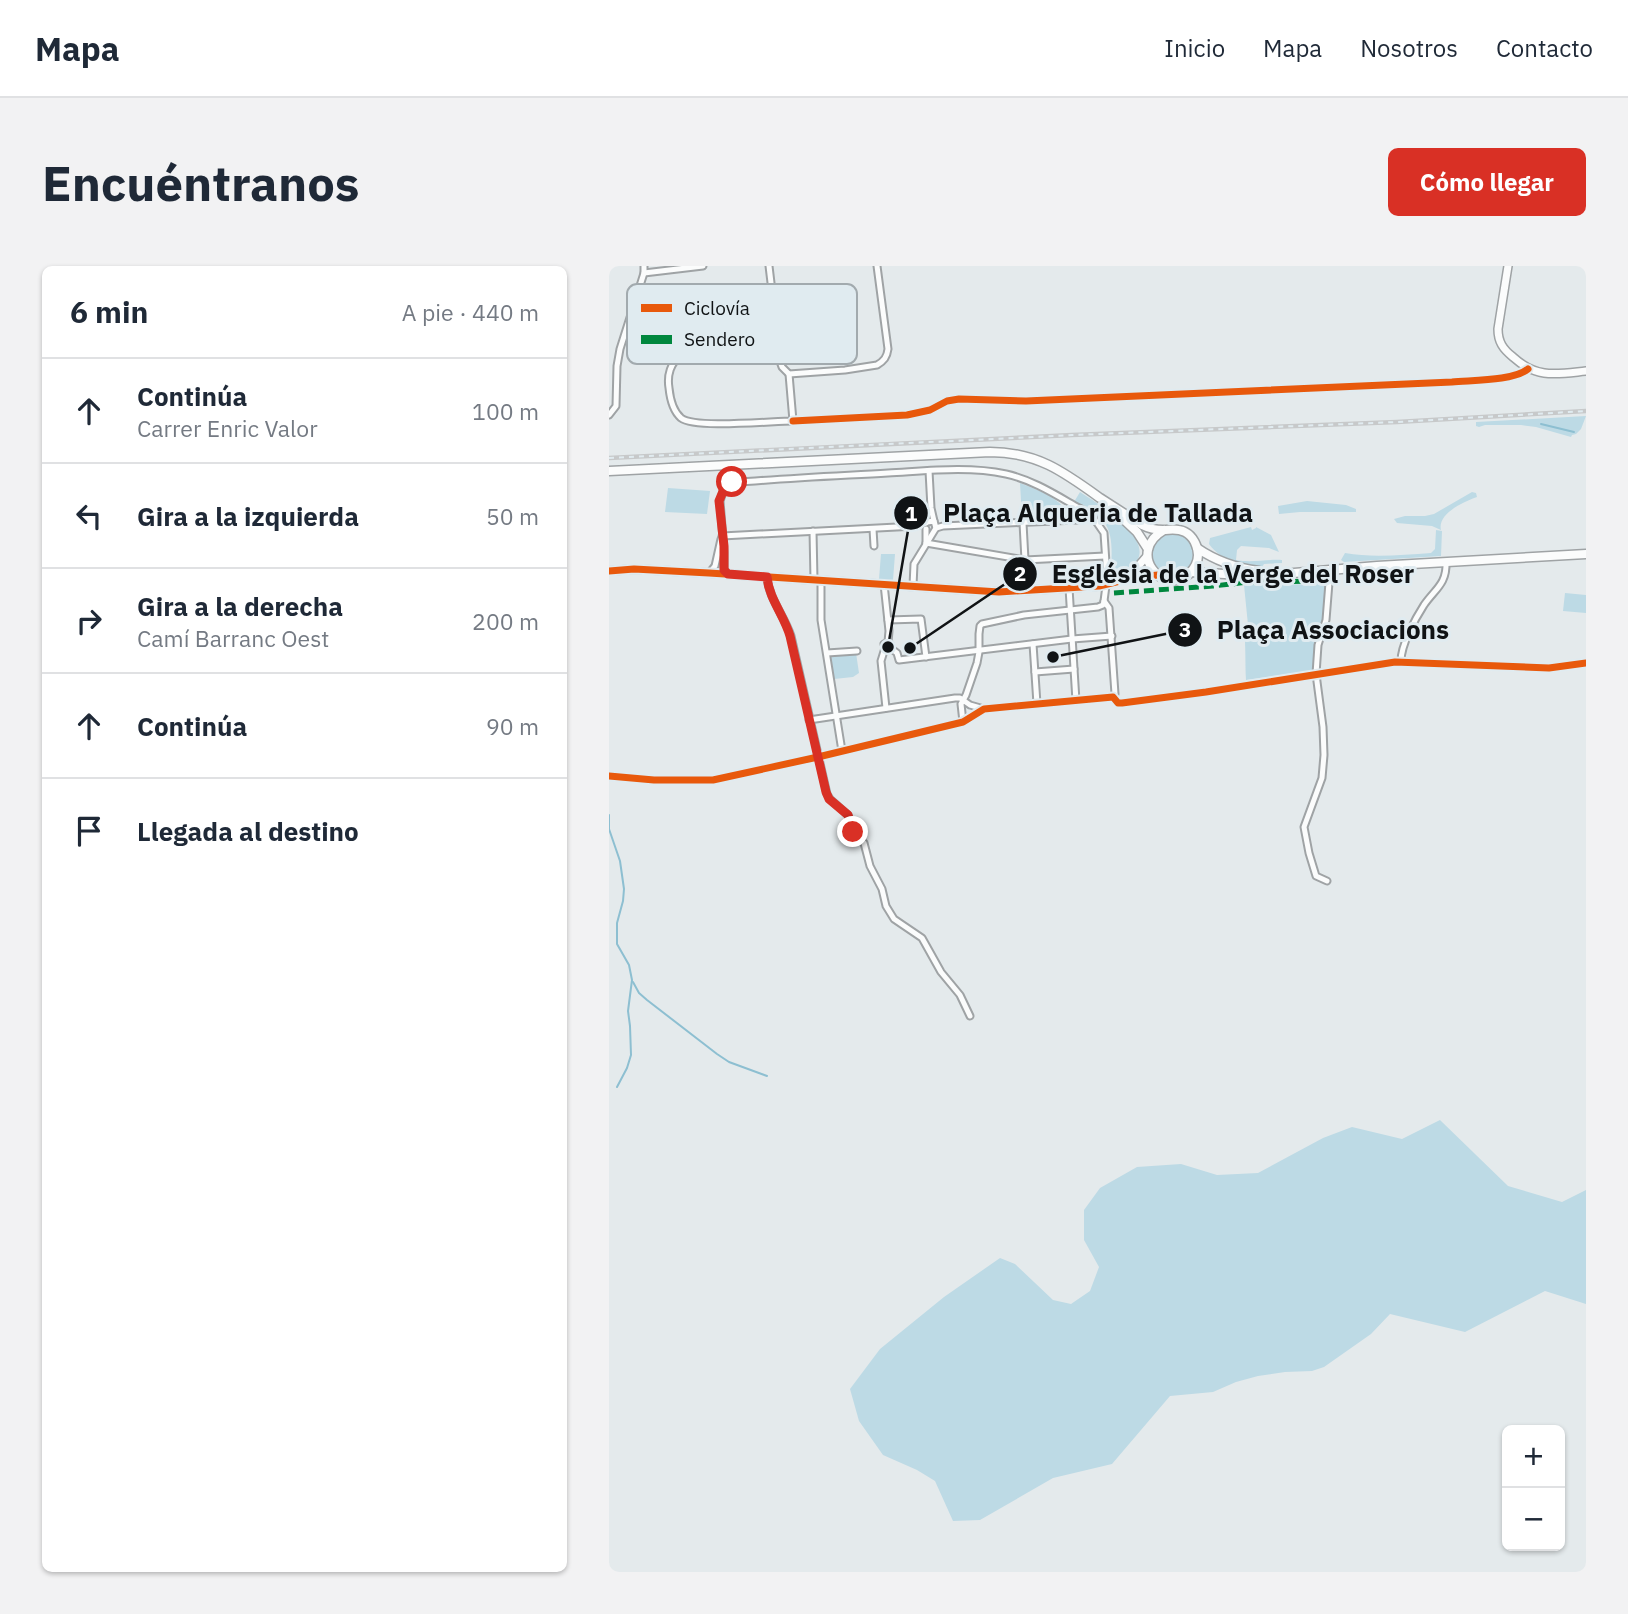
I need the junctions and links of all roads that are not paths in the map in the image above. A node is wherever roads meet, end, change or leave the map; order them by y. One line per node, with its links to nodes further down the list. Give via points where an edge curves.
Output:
1 (703, 266): 5 (street)
2 (769, 266): 6 (street)
3 (877, 266): 12 (street, via 888,349 884,360 845,370)
4 (1509, 266): 10 (street, via 1498,339)
5 (644, 270)
6 (771, 284)
7 (627, 326): 13 (street, via 617,366 616,406)
8 (674, 364): 14 (street, via 670,370 670,394 682,419 699,423)
9 (781, 364): 12 (street)
10 (1528, 369): 11 (street, via 1552,374); 14 (street, via 1507,377 1439,382 1051,400 959,399 907,415)
11 (1586, 371)
12 (789, 374): 14 (street)
13 (609, 415)
14 (793, 421)
15 (609, 471): 17 (main road, via 1001,452 1043,462)
16 (929, 471): 18 (street, via 1009,475 1041,486); 23 (street); 28 (street, via 732,482 719,501)
17 (1105, 501): 26 (main road, via 1142,525); 32 (main road, via 1137,532)
18 (1081, 509): 19 (street); 20 (street, via 1084,516); 24 (street)
19 (1072, 513): 20 (street); 21 (street)
20 (1078, 520): 21 (street); 24 (street)
21 (1059, 521): 22 (street)
22 (1023, 523): 23 (street); 35 (street)
23 (930, 525): 25 (street); 29 (street)
24 (1100, 526): 34 (street)
25 (873, 529): 27 (street); 30 (street)
26 (1164, 530): 31 (main road, via 1185,532); 32 (main road, via 1151,541)
27 (813, 531): 28 (street); 45 (street)
28 (722, 536): 40 (street); 42 (street)
29 (926, 543): 35 (street); 48 (street, via 914,564)
30 (874, 546)
31 (1197, 548): 39 (main road); 41 (main road, via 1216,561)
32 (1147, 552): 43 (main road); 46 (street, via 1134,570)
33 (1586, 554): 36 (main road)
34 (1105, 556): 35 (street); 46 (street)
35 (1025, 560)
36 (1446, 562): 37 (main road); 61 (street, via 1445,578 1419,614)
37 (1330, 570): 41 (main road); 65 (street)
38 (609, 571): 40 (street)
39 (1191, 572): 41 (main road); 43 (main road, via 1171,580)
40 (709, 573): 42 (street)
41 (1279, 573)
42 (728, 574): 44 (street)
43 (1158, 575): 46 (street)
44 (767, 577): 45 (street); 74 (street, via 790,636)
45 (818, 580): 47 (street); 59 (street)
46 (1107, 583): 49 (street); 50 (street)
47 (884, 584): 48 (street); 52 (street)
48 (913, 586): 49 (street, via 999,592)
49 (1069, 588): 51 (street)
50 (1104, 601): 51 (street, via 1100,607); 53 (street)
51 (1070, 610): 54 (street); 57 (street, via 983,623)
52 (888, 620): 56 (street); 60 (street, via 921,619)
53 (1112, 636): 54 (street); 66 (street)
54 (1072, 639): 55 (street); 63 (street)
55 (1033, 643): 57 (street); 64 (street)
56 (887, 646): 60 (street, via 899,660); 70 (street, via 881,661)
57 (978, 650): 60 (street); 67 (street)
58 (857, 651): 59 (street)
59 (827, 653): 72 (street)
60 (926, 657)
61 (1401, 662): 62 (street, via 1549,668); 65 (street)
62 (1586, 663)
63 (1074, 669): 64 (street); 68 (street)
64 (1035, 672): 69 (street)
65 (1316, 674): 66 (street, via 1122,703); 78 (street, via 1324,755 1322,778 1304,827 1316,876)
66 (1113, 697): 68 (street)
67 (965, 701): 70 (street, via 955,698); 71 (street); 73 (street); 75 (street)
68 (1076, 701): 69 (street)
69 (1037, 704): 71 (street)
70 (886, 708): 72 (street)
71 (984, 709): 73 (street)
72 (836, 716): 74 (street); 76 (street)
73 (970, 718): 75 (street)
74 (809, 720): 77 (street)
75 (963, 722): 76 (street)
76 (842, 751): 77 (street)
77 (818, 757): 79 (street, via 829,799 848,815 855,836 864,843 886,906 894,919 922,938)
78 (1327, 881)
79 (970, 1016)

